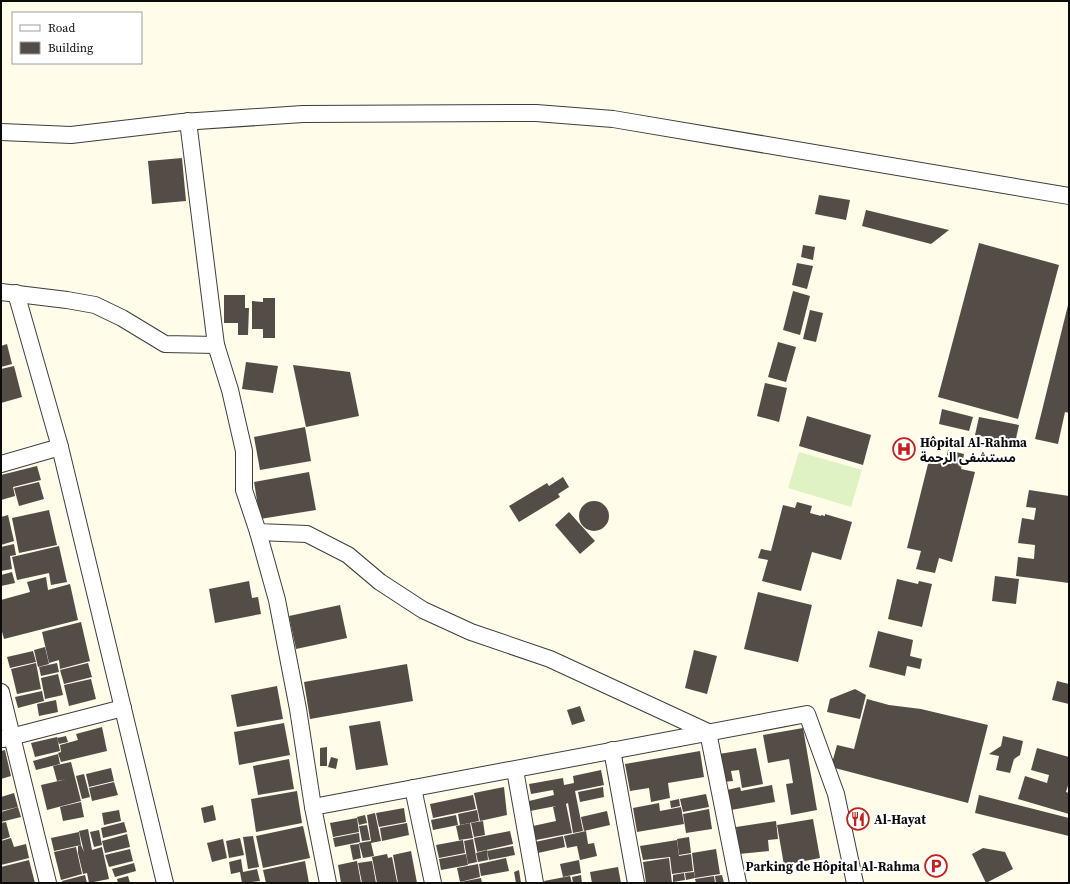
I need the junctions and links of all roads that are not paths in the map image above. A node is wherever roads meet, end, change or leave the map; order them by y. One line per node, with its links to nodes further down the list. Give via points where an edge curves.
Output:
1 (188, 121): 2 (street, via 72,135); 3 (street, via 303,114 402,113 536,113 613,119); 5 (street)
2 (1, 132)
3 (1069, 196)
4 (9, 293): 5 (street, via 95,305 165,344); 6 (street)
5 (216, 345): 8 (street, via 230,390 244,451 244,490)
6 (60, 447): 7 (street); 10 (street)
7 (1, 464)
8 (258, 532): 11 (street, via 307,534 348,555 380,582 422,610 471,632 550,659); 16 (street, via 277,600 298,709)
9 (1, 692): 12 (street)
10 (123, 708): 12 (street); 18 (street)
11 (708, 732): 13 (street); 23 (street); 24 (street, via 807,714 836,794)
12 (6, 738): 17 (street)
13 (612, 750): 14 (street); 22 (street)
14 (515, 770): 15 (street); 21 (street)
15 (413, 788): 16 (street); 20 (street)
16 (313, 807): 19 (street)
17 (48, 883)
18 (165, 883)
19 (328, 883)
20 (433, 883)
21 (536, 883)
22 (636, 883)
23 (738, 883)
24 (854, 883)

